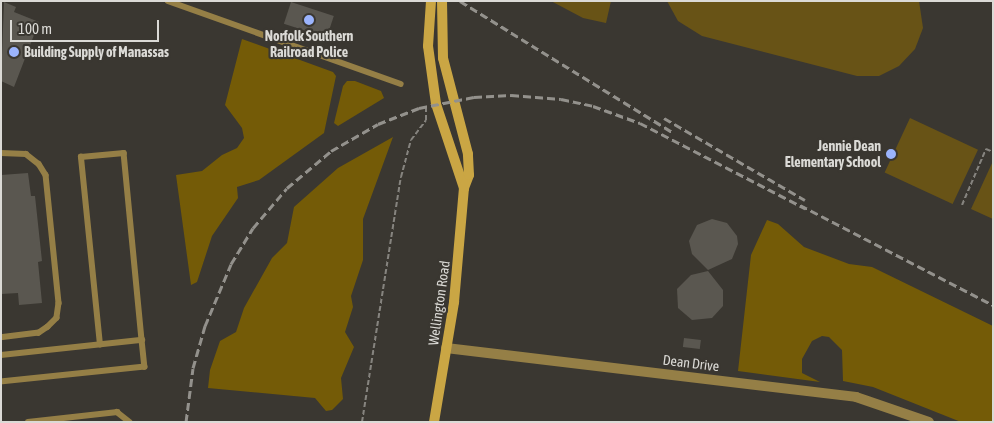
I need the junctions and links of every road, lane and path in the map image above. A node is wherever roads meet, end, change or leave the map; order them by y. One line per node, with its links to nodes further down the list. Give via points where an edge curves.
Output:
1 (168, 1): 4 (lane)
2 (431, 1): 8 (main road, Wellington Road, via 428,46 436,104)
3 (442, 1): 8 (main road, Wellington Road, via 443,58 468,154 469,175)
4 (401, 84)
5 (425, 101): 18 (path, via 426,120 411,140 401,177)
6 (993, 152): 9 (path, via 986,149)
7 (1, 153): 10 (lane, via 26,154 39,164 46,175 59,303 57,318 44,330)
8 (464, 188): 13 (main road, Wellington Road, via 462,235)
9 (962, 205)
10 (1, 338)
11 (142, 340): 12 (lane); 12 (lane, via 124,153 81,157); 15 (lane, via 145,367)
12 (100, 345): 14 (lane)
13 (446, 348): 19 (main road, Wellington Road); 20 (street, Dean Drive, via 856,397)
14 (1, 355)
15 (1, 382)
16 (28, 422): 17 (lane, via 117,412)
17 (130, 422)
18 (362, 422)
19 (434, 422)
20 (929, 422)

